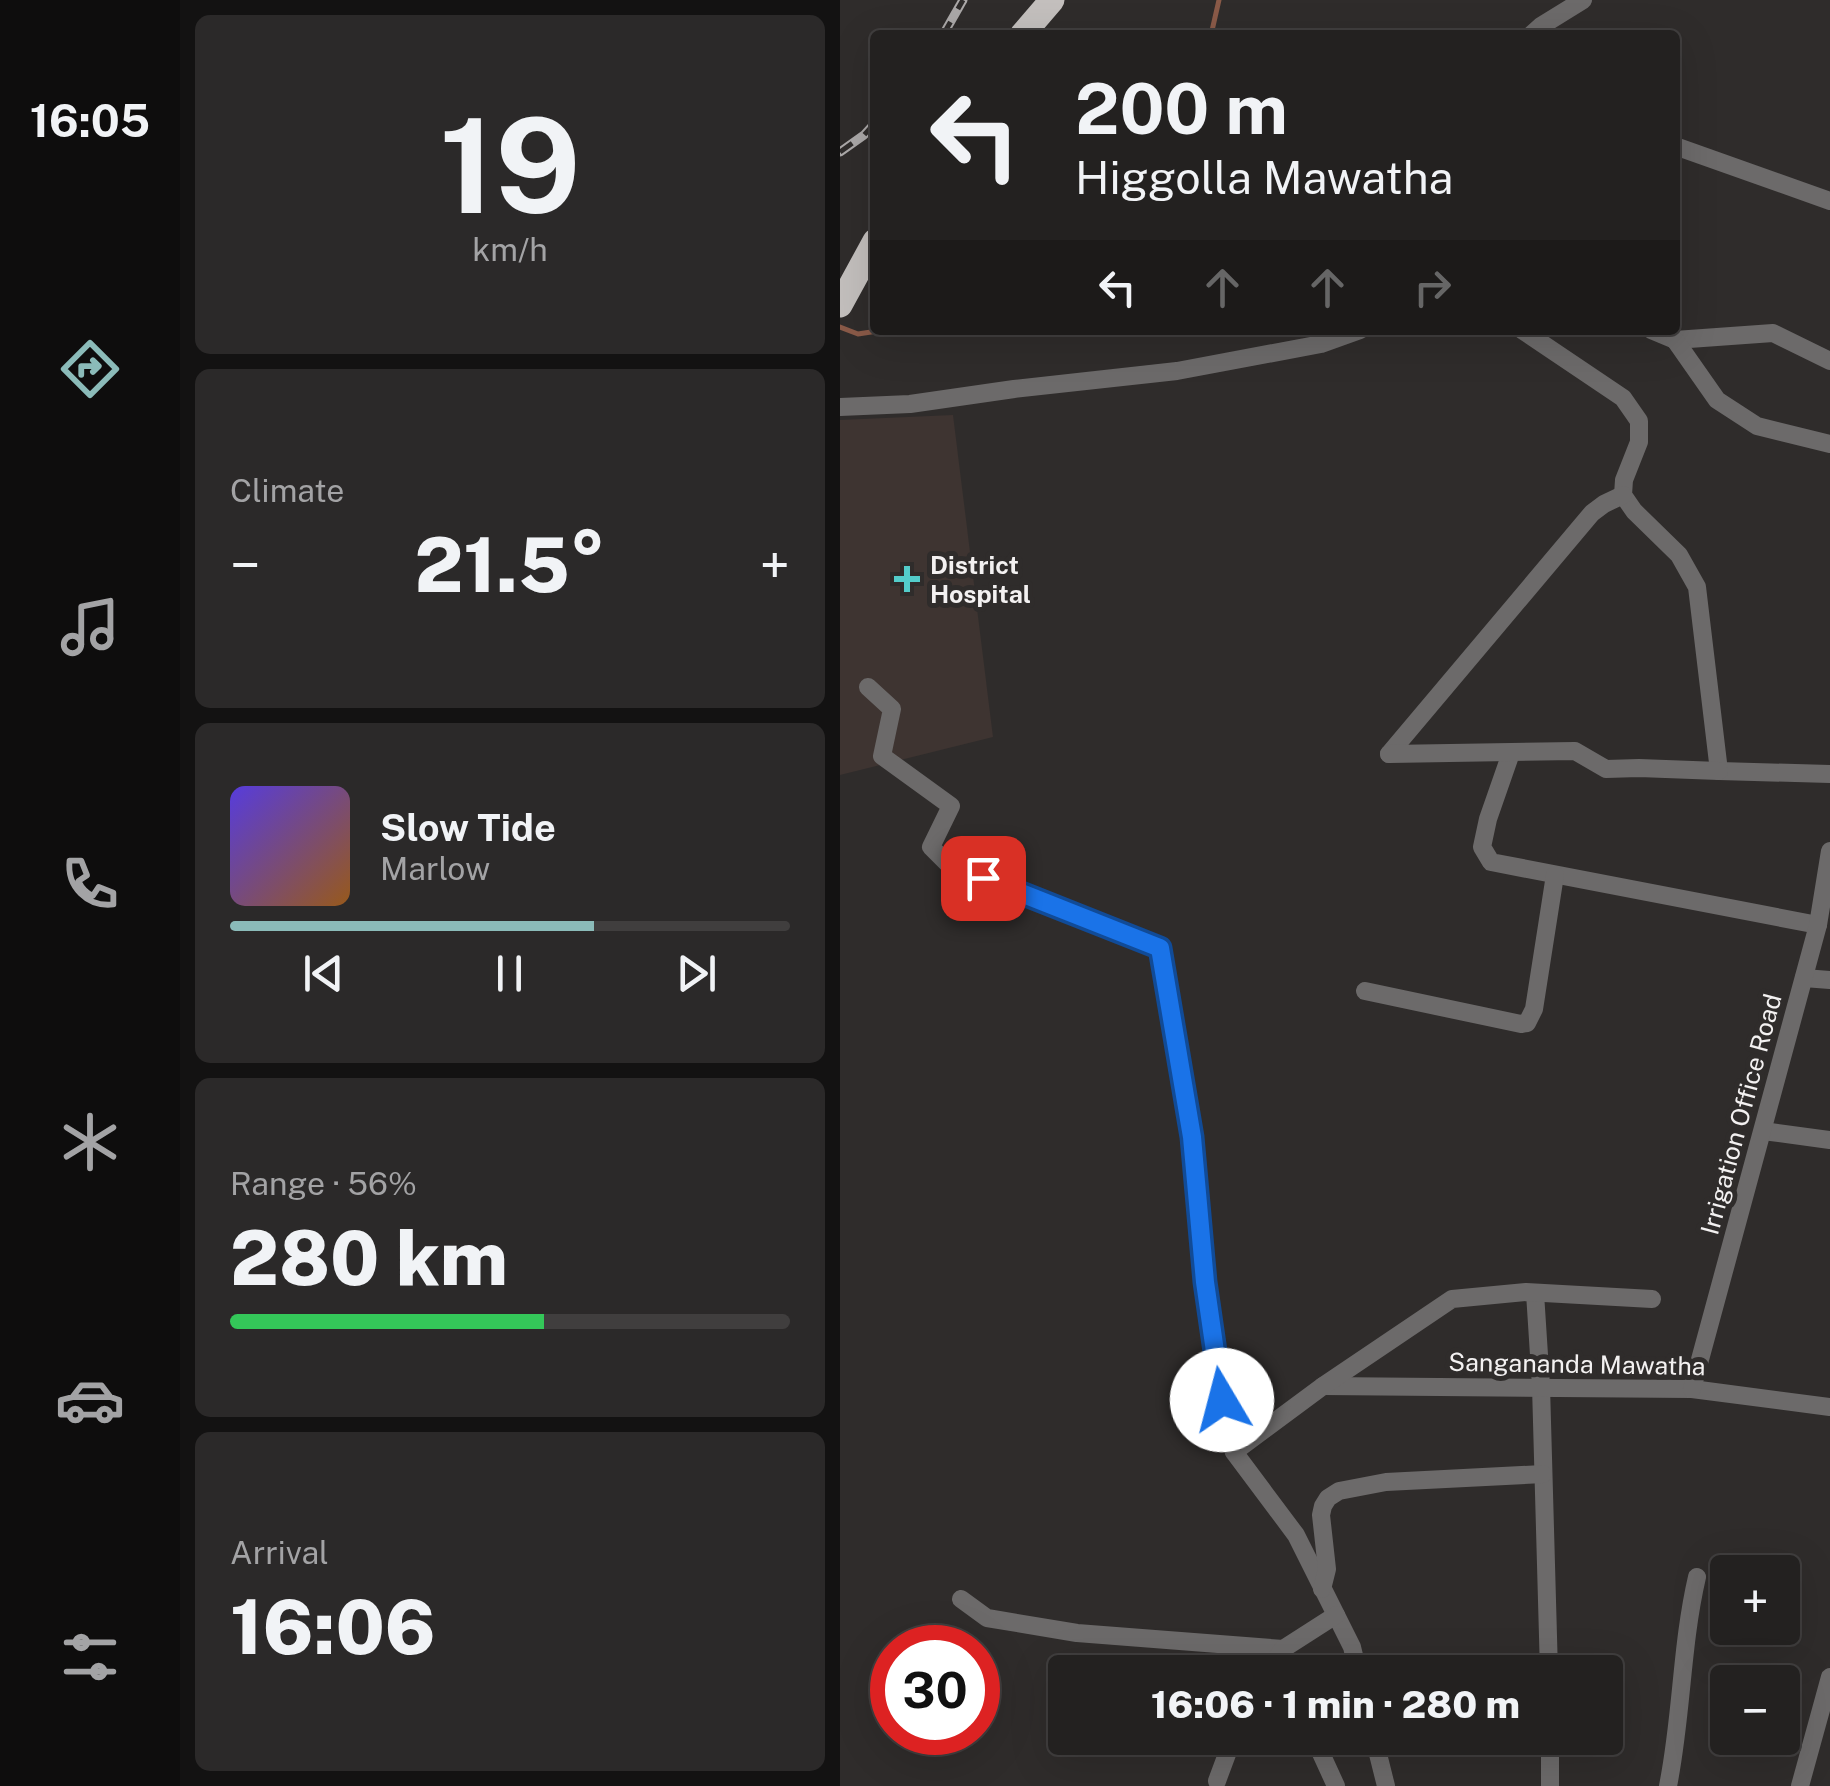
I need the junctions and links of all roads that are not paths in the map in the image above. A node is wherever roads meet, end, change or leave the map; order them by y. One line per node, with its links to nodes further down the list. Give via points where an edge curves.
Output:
1 (1052, 0): 3 (highway)
2 (1583, 0): 4 (street)
3 (1026, 30)
4 (1537, 30)
5 (1680, 148): 6 (street)
6 (1830, 201)
7 (870, 250): 8 (highway)
8 (841, 304)
9 (1346, 335): 14 (street, via 1177,371)
10 (1529, 335): 16 (street, via 1623,398 1640,421)
11 (1663, 335): 12 (street)
12 (1675, 340): 13 (street, via 1772,333); 15 (street, via 1717,400 1758,426)
13 (1830, 360)
14 (840, 407)
15 (1830, 444)
16 (1622, 495): 18 (street, via 1592,514 1389,754); 19 (street, via 1679,555 1698,588)
17 (868, 687): 35 (street, via 892,708 882,756 951,806 930,847 948,864 1160,948)
18 (1511, 753): 19 (street, via 1575,751 1606,769); 22 (street, via 1482,846 1491,862)
19 (1719, 771): 20 (street)
20 (1830, 774)
21 (1830, 851): 23 (street, Irrigation Office Road)
22 (1556, 876): 23 (street); 26 (street, via 1527,1023)
23 (1818, 925): 24 (street, Irrigation Office Road)
24 (1804, 978): 25 (street); 27 (street, Irrigation Office Road)
25 (1830, 980)
26 (1366, 991)
27 (1763, 1131): 28 (street); 33 (street, Irrigation Office Road)
28 (1830, 1140)
29 (1536, 1293): 30 (street); 31 (street, via 1452,1300); 32 (street)
30 (1652, 1299)
31 (1323, 1386): 32 (street, Sangananda Mawatha); 35 (street)
32 (1542, 1386): 33 (street, Sangananda Mawatha); 36 (street)
33 (1692, 1389): 34 (street, Sangananda Mawatha)
34 (1830, 1406)
35 (1234, 1452): 38 (street, via 1296,1535)
36 (1544, 1474): 38 (street, via 1386,1482 1338,1491 1321,1515 1328,1569); 44 (street)
37 (1697, 1577): 55 (street)
38 (1322, 1590): 40 (street)
39 (961, 1599): 41 (street, via 988,1618 1077,1633)
40 (1336, 1616): 41 (street); 43 (street)
41 (1283, 1648): 42 (street)
42 (1279, 1655)
43 (1354, 1655)
44 (1549, 1655)
45 (1830, 1677): 56 (street)
46 (1228, 1755): 50 (street)
47 (1322, 1755): 52 (street)
48 (1378, 1755): 53 (street)
49 (1550, 1755): 54 (street)
50 (1217, 1783): 51 (street)
51 (1237, 1786)
52 (1336, 1786)
53 (1386, 1786)
54 (1550, 1786)
55 (1668, 1786)
56 (1800, 1786)

